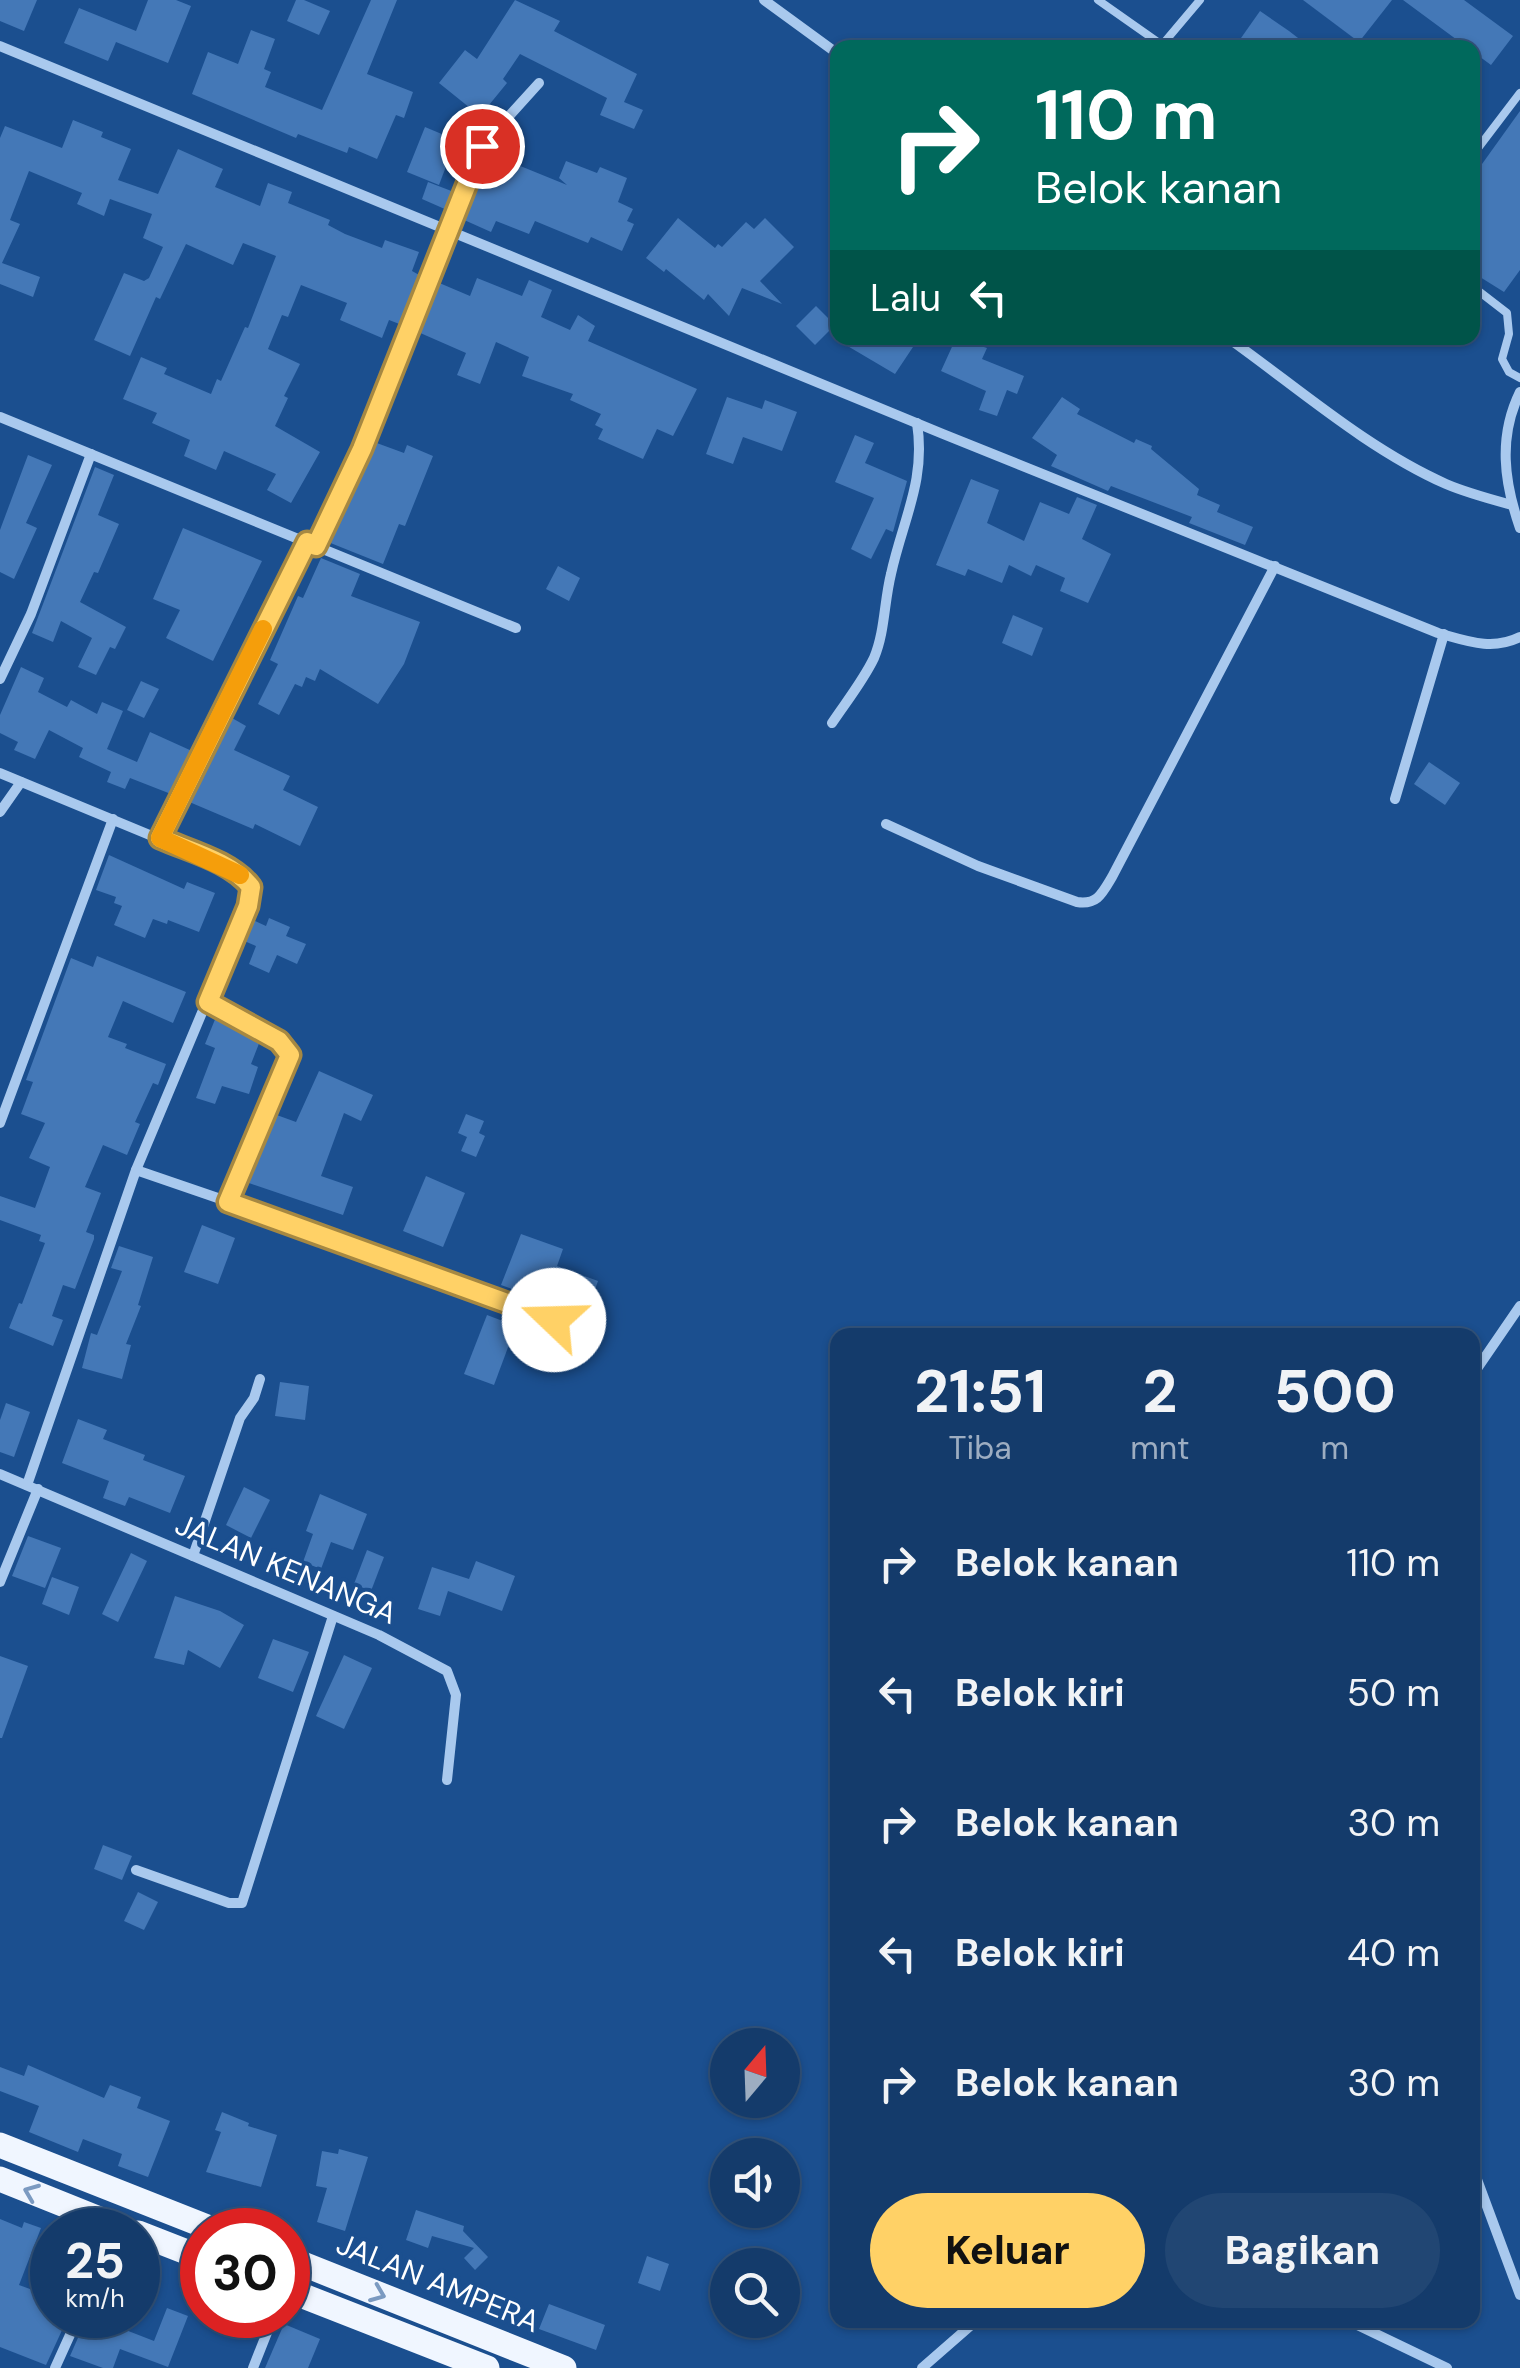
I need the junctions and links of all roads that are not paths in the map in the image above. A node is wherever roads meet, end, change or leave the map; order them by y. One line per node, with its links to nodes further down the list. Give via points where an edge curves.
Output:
1 (764, 0): 7 (street)
2 (1098, 0): 4 (lane)
3 (1200, 0): 5 (lane)
4 (1152, 40)
5 (1168, 40)
6 (0, 46): 11 (street)
7 (830, 48)
8 (538, 82): 11 (street, via 482,146)
9 (1520, 92): 10 (lane)
10 (1480, 145)
11 (451, 230): 18 (street); 22 (street, via 362,449)
12 (1480, 292): 14 (lane, via 1507,314 1502,359)
13 (1238, 345): 20 (street, via 1422,472)
14 (1520, 378)
15 (1520, 392): 16 (street)
16 (1517, 404): 20 (street, via 1504,442)
17 (0, 417): 19 (street)
18 (917, 423): 23 (street); 28 (street, via 917,488 894,559 879,643)
19 (91, 454): 22 (street); 27 (street)
20 (1512, 505): 21 (street)
21 (1520, 528)
22 (311, 544): 24 (street); 35 (street)
23 (1275, 566): 25 (street); 34 (street, via 1096,901 1077,902 978,866)
24 (516, 628)
25 (1444, 634): 26 (street, via 1493,645); 31 (street)
26 (1520, 637)
27 (0, 679)
28 (832, 723)
29 (0, 773): 30 (street)
30 (21, 782): 32 (street); 33 (street)
31 (1396, 799)
32 (0, 812)
33 (113, 819): 35 (street); 37 (street)
34 (886, 824)
35 (160, 838): 36 (street, via 227,867 253,891)
36 (208, 1002): 38 (street); 39 (street, via 279,1041 290,1055)
37 (0, 1123)
38 (136, 1170): 39 (street); 45 (street)
39 (228, 1202): 41 (street)
40 (1520, 1306): 42 (street)
41 (554, 1320)
42 (1480, 1364)
43 (260, 1379): 46 (street)
44 (0, 1474): 45 (street, JALAN KENANGA)
45 (32, 1487): 46 (street, JALAN KENANGA); 47 (street)
46 (193, 1556): 48 (street, JALAN KENANGA)
47 (0, 1582)
48 (333, 1616): 49 (street, JALAN KENANGA, via 447,1671 456,1695); 50 (street, via 244,1900 229,1904)
49 (446, 1780)
50 (136, 1870)
51 (0, 2145): 53 (main road)
52 (0, 2179): 55 (main road, one-way to 52)
53 (100, 2186): 56 (main road); 57 (main road)
54 (1480, 2188): 59 (street)
55 (71, 2208)
56 (93, 2208)
57 (180, 2217)
58 (310, 2267): 68 (main road, JALAN AMPERA, one-way to 68)
59 (1520, 2295)
60 (310, 2299): 67 (main road, JALAN AMPERA)
61 (968, 2328): 69 (street)
62 (1364, 2328): 70 (street)
63 (69, 2338): 65 (street)
64 (264, 2338): 66 (street)
65 (55, 2368)
66 (252, 2368)
67 (488, 2368)
68 (564, 2368)
69 (922, 2368)
70 (1447, 2368)

